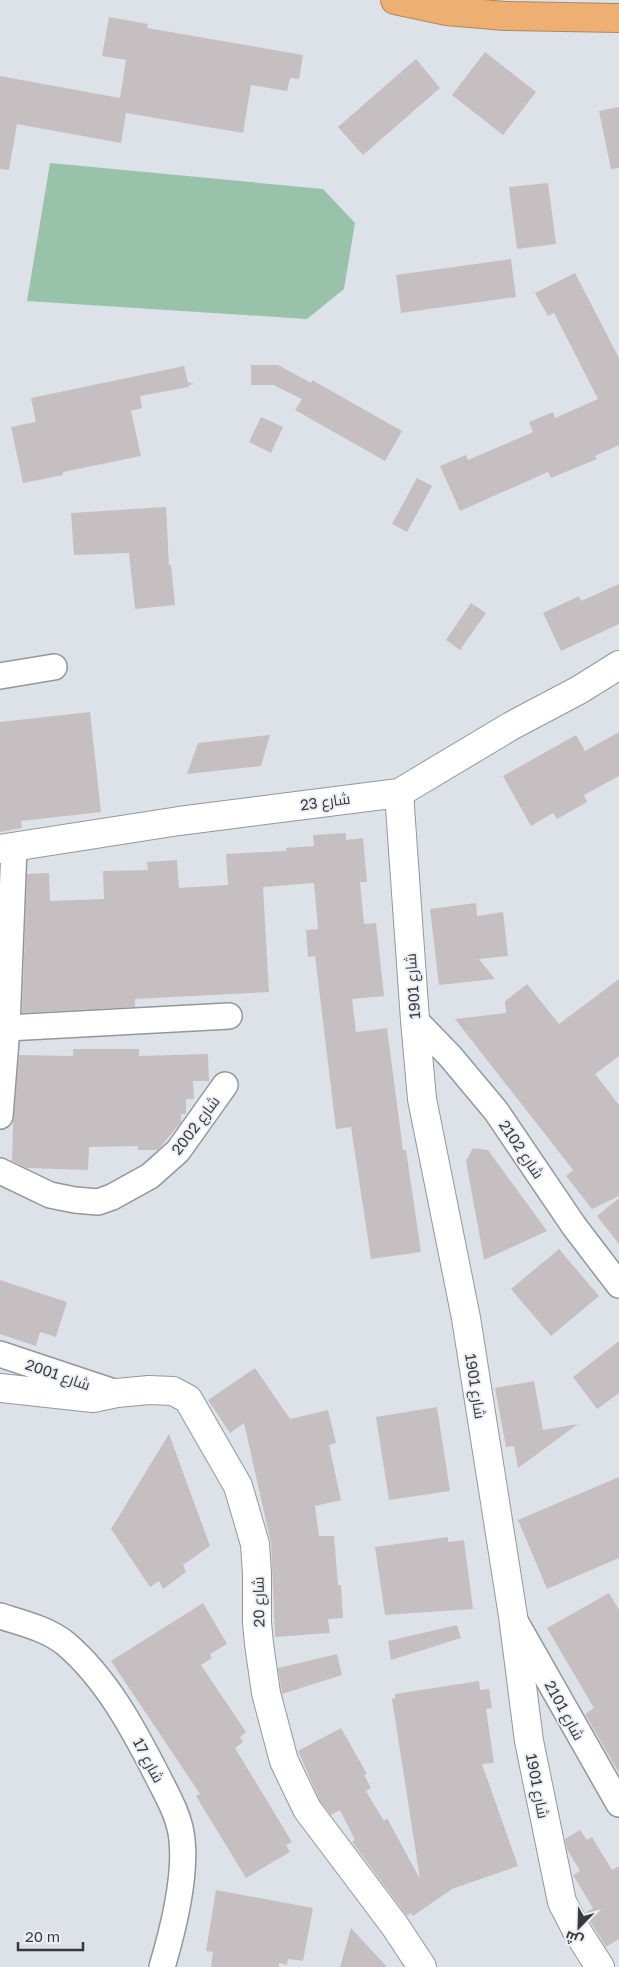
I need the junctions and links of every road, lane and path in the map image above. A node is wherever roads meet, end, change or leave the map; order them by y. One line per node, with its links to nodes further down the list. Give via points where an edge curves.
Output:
1 (395, 0): 2 (highway, via 505,16)
2 (619, 18)
3 (619, 665): 6 (street, شارع 23)
4 (54, 667): 5 (street)
5 (0, 676)
6 (399, 792): 7 (street, شارع 23); 9 (street, شارع 1901)
7 (7, 848): 10 (street)
8 (229, 1016): 10 (street)
9 (415, 1020): 14 (street, شارع 2102, via 496,1111 574,1226); 19 (street, شارع 1901, via 422,1099 466,1318)
10 (7, 1028): 12 (street)
11 (225, 1085): 13 (street, شارع 2002, via 178,1151 150,1176 112,1197 98,1202 50,1195)
12 (0, 1116)
13 (0, 1171)
14 (619, 1285)
15 (0, 1354): 17 (street, شارع 2001)
16 (0, 1388): 17 (street, شارع 20, via 93,1398)
17 (117, 1393): 22 (street, شارع 20, via 173,1392 188,1399 238,1486 255,1544 259,1644 266,1693 284,1761 308,1808)
18 (0, 1616): 21 (street, شارع 17, via 45,1632 64,1643 80,1659 125,1716 174,1809 182,1840 182,1870 170,1941)
19 (512, 1616): 20 (street, شارع 2101); 23 (street, شارع 1901, via 529,1741 562,1902)
20 (619, 1804)
21 (162, 1967)
22 (422, 1967)
23 (600, 1967)

